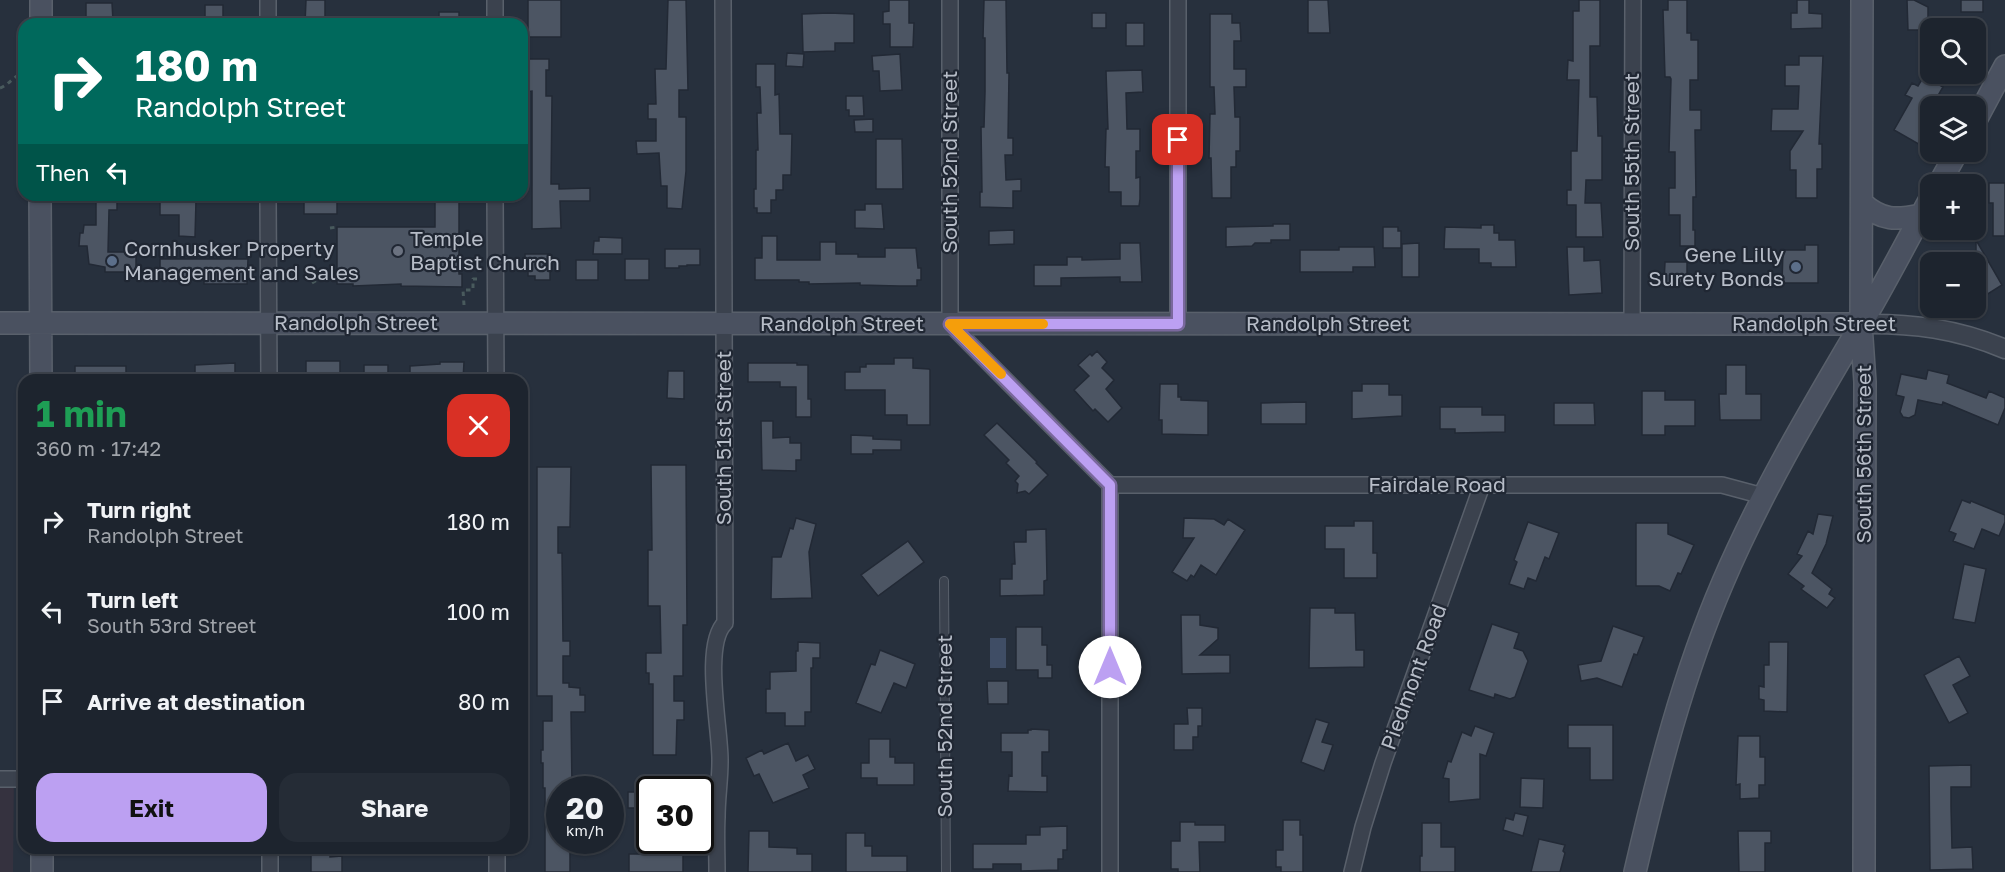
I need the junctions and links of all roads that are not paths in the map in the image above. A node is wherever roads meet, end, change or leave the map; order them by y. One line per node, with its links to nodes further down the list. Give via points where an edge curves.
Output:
1 (41, 0): 9 (main road)
2 (268, 0): 10 (street)
3 (495, 0): 11 (street)
4 (723, 0): 24 (street, South 51st Street)
5 (950, 0): 25 (street, South 52nd Street)
6 (1178, 0): 26 (street)
7 (1633, 0): 27 (street, South 55th Street)
8 (1862, 0): 17 (main road, South 56th Street)
9 (41, 18)
10 (268, 18)
11 (495, 18)
12 (2005, 66): 13 (main road)
13 (1986, 101)
14 (40, 201): 21 (main road)
15 (268, 201): 23 (street)
16 (495, 201): 22 (street)
17 (1862, 203): 18 (main road, via 1884,217 1898,219); 28 (main road, South 56th Street)
18 (1920, 210)
19 (1920, 218): 28 (main road)
20 (0, 323): 21 (main road, Randolph Street)
21 (40, 323): 23 (main road, Randolph Street); 30 (main road)
22 (496, 323): 23 (main road, Randolph Street); 24 (main road, Randolph Street); 32 (street)
23 (268, 324): 31 (street)
24 (723, 324): 25 (main road, Randolph Street); 45 (street, South 51st Street, via 725,623 717,633 714,691 721,758)
25 (950, 324): 26 (main road, Randolph Street); 33 (street)
26 (1178, 324): 27 (main road, Randolph Street)
27 (1632, 324): 28 (main road, Randolph Street)
28 (1861, 324): 29 (street, Randolph Street, via 1934,327); 35 (main road); 50 (main road, South 56th Street, via 1865,382)
29 (2005, 349)
30 (41, 374)
31 (269, 374)
32 (496, 374)
33 (1110, 485): 34 (street, Fairdale Road); 47 (street)
34 (1482, 485): 35 (street, Fairdale Road, via 1722,485); 48 (street, Piedmont Road, via 1383,763)
35 (1763, 496): 49 (main road, via 1697,647 1666,744)
36 (944, 581): 46 (lane, South 52nd Street)
37 (18, 778): 38 (street)
38 (0, 779)
39 (42, 854): 42 (main road)
40 (270, 854): 43 (street)
41 (497, 854): 44 (street)
42 (42, 872)
43 (270, 872)
44 (497, 872)
45 (717, 872)
46 (946, 872)
47 (1110, 872)
48 (1352, 872)
49 (1635, 872)
50 (1864, 872)

